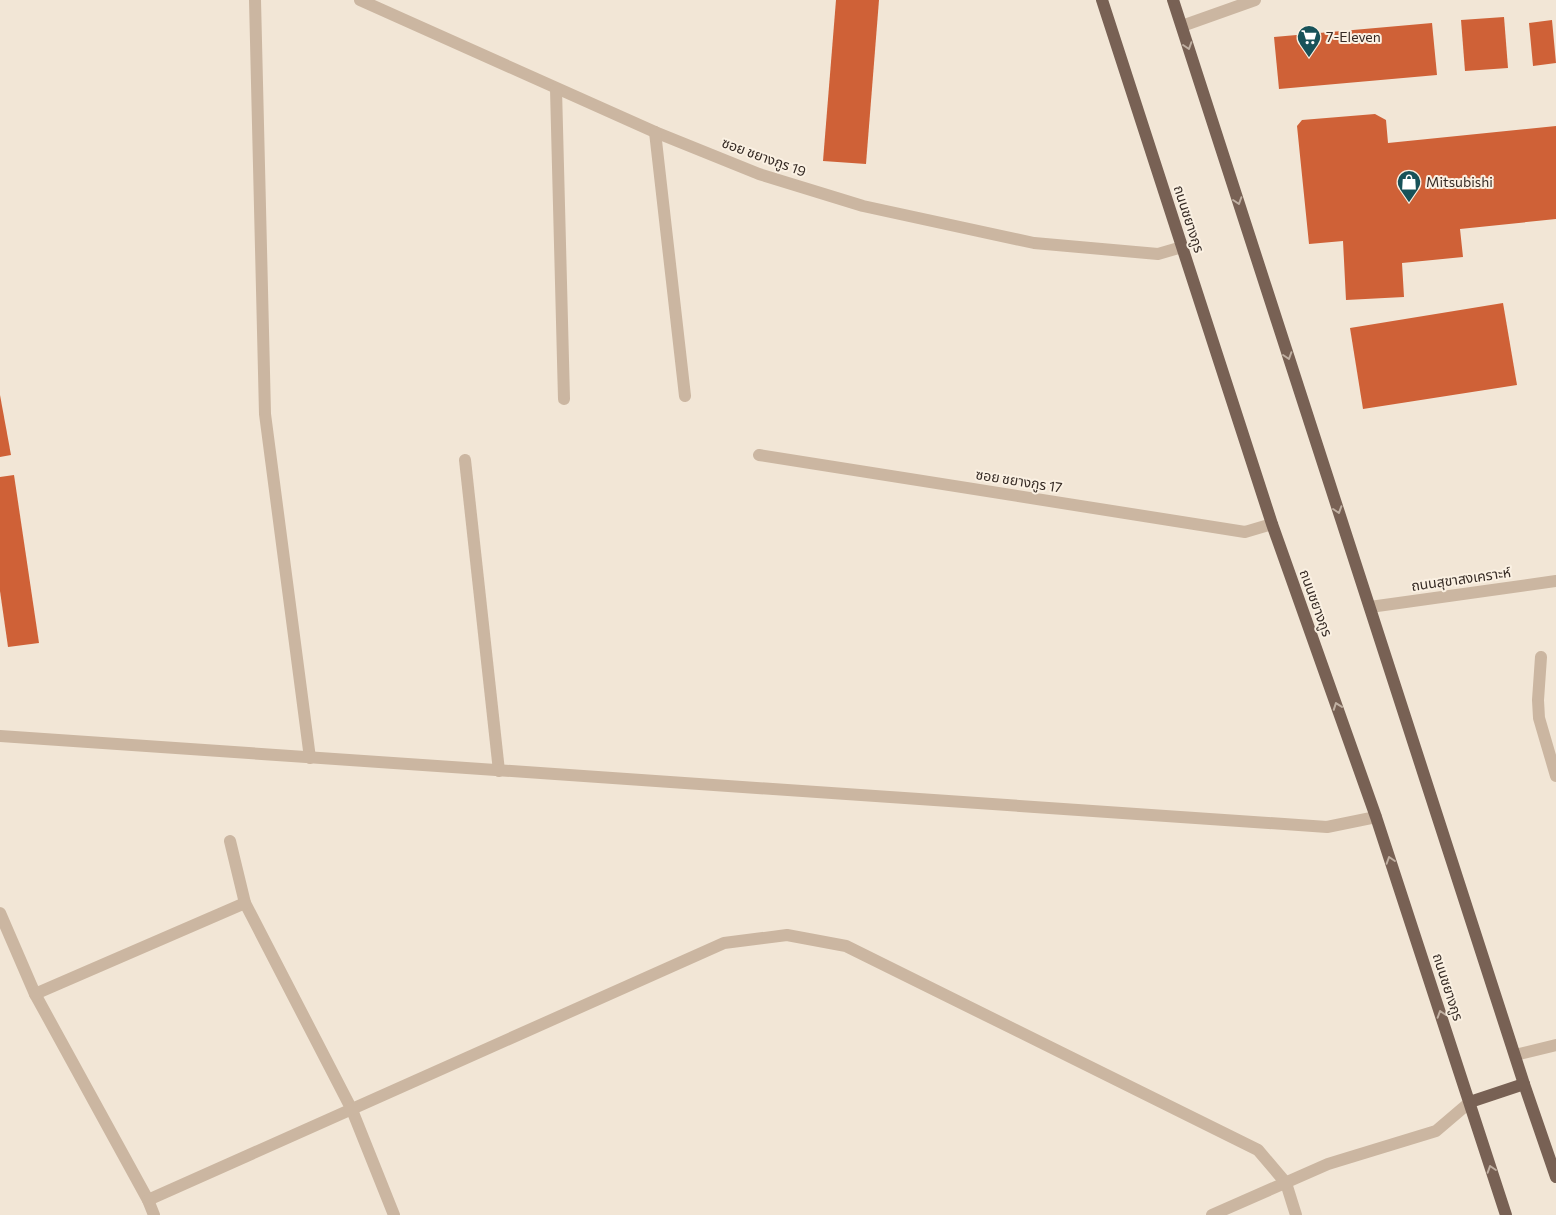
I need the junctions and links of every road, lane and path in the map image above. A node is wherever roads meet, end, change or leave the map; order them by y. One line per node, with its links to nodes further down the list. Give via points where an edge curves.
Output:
1 (255, 0): 19 (street, via 265,414)
2 (360, 0): 7 (street, ซอย ชยางกูร 19)
3 (1102, 0): 9 (main road, ถนนชยางกูร)
4 (1173, 0): 6 (main road)
5 (1255, 0): 6 (street)
6 (1182, 26): 16 (main road, one-way to 16)
7 (556, 89): 8 (street, ซอย ชยางกูร 19); 11 (street)
8 (655, 132): 9 (street, ซอย ชยางกูร 19, via 759,174 863,206 1034,243 1158,254); 10 (street)
9 (1182, 247): 14 (main road, ถนนชยางกูร)
10 (685, 396)
11 (564, 399)
12 (759, 455): 14 (street, ซอย ชยางกูร 17, via 1245,532)
13 (465, 460): 20 (street)
14 (1272, 524): 22 (main road, ถนนชยางกูร, one-way to 14)
15 (1556, 581): 16 (street, ถนนสุขาสงเคราะห์)
16 (1370, 607): 28 (main road)
17 (1541, 657): 21 (street, via 1540,718)
18 (0, 736): 19 (street)
19 (310, 758): 20 (street)
20 (499, 771): 22 (street, via 1327,827)
21 (1556, 776)
22 (1376, 817): 30 (main road, ถนนชยางกูร, one-way to 22)
23 (230, 841): 24 (street)
24 (245, 903): 26 (street); 31 (street)
25 (0, 914): 26 (street)
26 (35, 994): 34 (street)
27 (1556, 1045): 28 (street)
28 (1515, 1055): 29 (main road)
29 (1524, 1084): 30 (main road); 32 (main road)
30 (1470, 1102): 33 (street, via 1436,1131 1328,1164); 39 (main road, ถนนชยางกูร, one-way to 30)
31 (352, 1110): 33 (street, via 724,943 787,935 846,946 1258,1150); 34 (street); 36 (street)
32 (1556, 1177)
33 (1286, 1183): 37 (street); 38 (street)
34 (148, 1200): 35 (street)
35 (154, 1215)
36 (394, 1215)
37 (1212, 1215)
38 (1296, 1215)
39 (1506, 1215)

